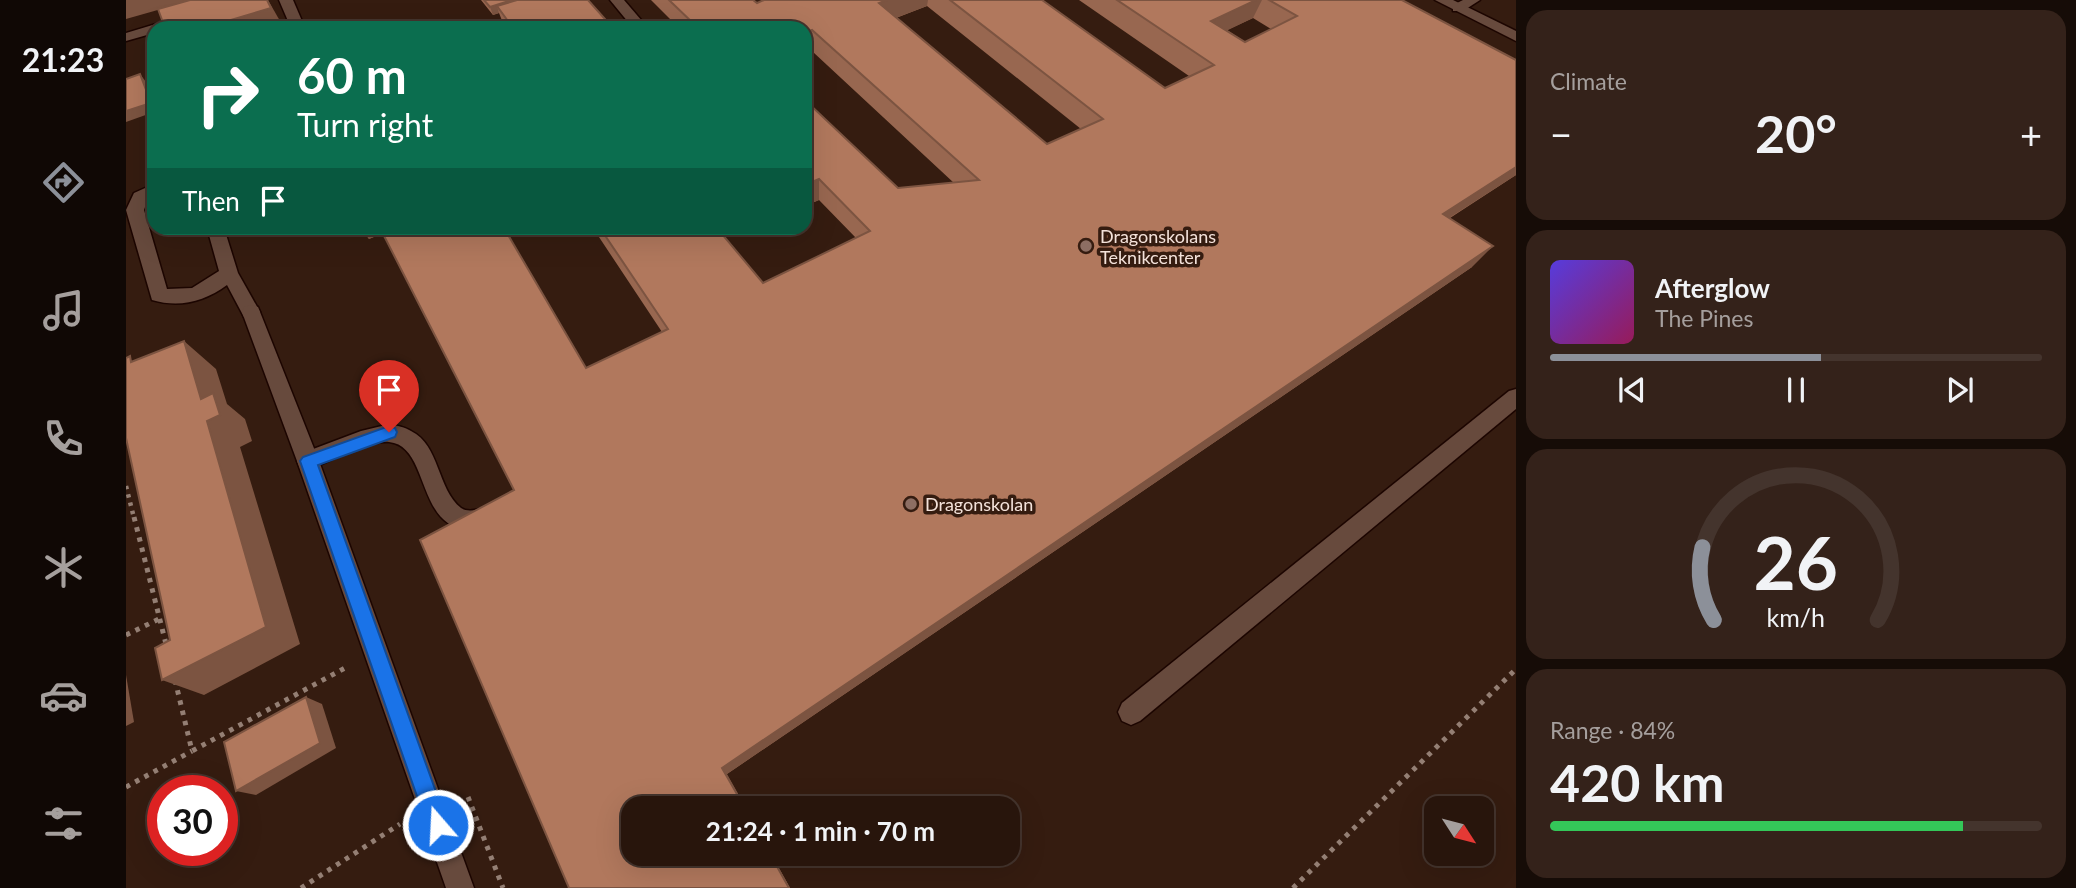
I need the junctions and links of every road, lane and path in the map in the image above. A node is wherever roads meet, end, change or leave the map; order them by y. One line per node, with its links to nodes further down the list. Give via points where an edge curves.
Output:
1 (286, 0): 8 (street)
2 (617, 0): 9 (street)
3 (1442, 0): 5 (street)
4 (1473, 0): 5 (street)
5 (1458, 8): 12 (street)
6 (204, 14): 7 (street)
7 (180, 21)
8 (295, 21)
9 (635, 21)
10 (147, 30): 11 (street)
11 (126, 37)
12 (1516, 37)
13 (147, 194): 15 (street, via 140,197 135,210 159,295 177,300 213,288)
14 (218, 235): 15 (street)
15 (229, 273): 17 (street, via 251,312)
16 (1516, 397): 26 (street)
17 (308, 461): 19 (street, via 389,432 403,435 414,443 441,502 452,513 481,520); 22 (street)
18 (126, 486): 20 (path)
19 (513, 505)
20 (159, 619): 21 (path); 23 (path)
21 (126, 635)
22 (376, 651): 27 (path); 29 (street)
23 (169, 659)
24 (1516, 669): 32 (path)
25 (172, 672): 27 (path)
26 (1131, 712)
27 (192, 751): 28 (path)
28 (126, 787)
29 (430, 804): 30 (path); 31 (street)
30 (301, 888)
31 (460, 888)
32 (1293, 888)

